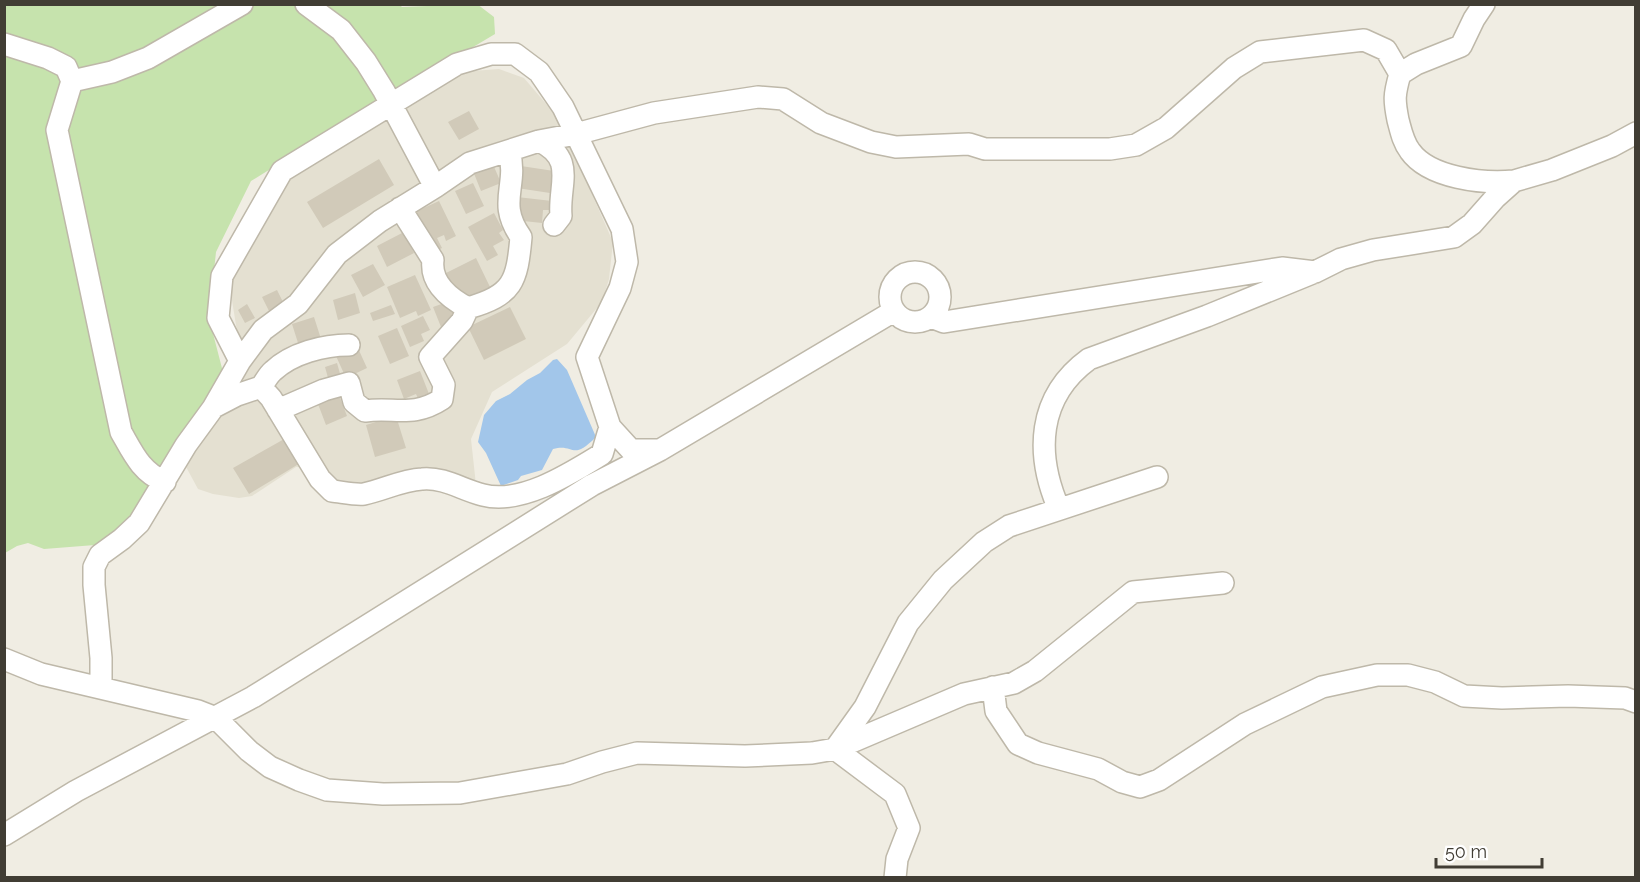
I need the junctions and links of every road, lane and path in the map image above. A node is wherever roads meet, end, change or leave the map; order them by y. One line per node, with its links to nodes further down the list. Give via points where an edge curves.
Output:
1 (242, 4): 6 (street, via 148,58)
2 (306, 4): 7 (street, via 341,30)
3 (1484, 4): 5 (street, via 1461,46 1416,64)
4 (4, 44): 6 (street, via 66,67)
5 (1400, 75): 9 (street, via 1386,50 1364,40 1260,52 1234,68 1166,128 1136,145 1110,149 985,149 969,144 897,147 871,142 821,123 783,99 758,97 654,113); 12 (street, via 1394,96 1401,136 1410,152 1430,168 1476,182)
6 (72, 81): 28 (street, via 57,130 121,432 138,464)
7 (388, 98): 9 (street, via 457,64 491,54 515,54 539,72 564,107); 13 (street); 21 (street, via 282,171 222,276 218,318)
8 (1635, 133): 12 (street, via 1552,170)
9 (576, 134): 10 (street); 25 (street, via 622,229 627,262 620,288 587,357)
10 (539, 141): 11 (street); 15 (street, via 556,151 562,165 565,184 561,216)
11 (509, 151): 13 (street, via 470,163); 17 (street, via 512,174 507,201 512,224 521,237 519,260 512,285 488,302)
12 (1514, 181): 16 (street, via 1454,237 1372,250)
13 (435, 187): 14 (street)
14 (400, 208): 17 (street, via 433,260 432,270 439,284); 21 (street, via 337,254 298,304 263,330)
15 (554, 225)
16 (1316, 272): 19 (street, via 1282,268 944,322); 29 (street, via 1089,359 1076,369 1052,401 1045,421 1044,450 1050,488)
17 (468, 308): 24 (street, via 462,321 430,357 444,385 442,399 428,408 365,411 354,402 349,383)
18 (894, 311): 19 (street, via 907,322); 19 (street, via 889,296 896,280 919,272 934,280 941,295); 26 (street)
19 (931, 317)
20 (349, 345): 22 (street, via 329,345 285,362)
21 (240, 361): 23 (street)
22 (261, 387): 23 (street); 24 (street)
23 (213, 408): 28 (street)
24 (278, 410): 25 (street, via 320,479 332,491 362,494 421,479 446,480 484,495 504,497 535,489 602,454)
25 (610, 428): 26 (street, via 632,450)
26 (660, 450): 35 (street, via 592,485)
27 (1157, 477): 29 (street)
28 (165, 482): 33 (street, via 139,523 100,555 94,567)
29 (1059, 510): 36 (street, via 1009,526 984,542 943,580 908,623 865,707)
30 (1223, 583): 32 (street, via 1133,592 1035,671 1014,683)
31 (4, 659): 33 (street, via 41,674)
32 (993, 687): 34 (street, via 996,711 1018,744 1098,769 1140,787 1159,780 1245,724 1312,691 1377,675 1408,675 1464,696 1568,696 1625,698); 36 (street, via 964,694)
33 (101, 688): 35 (street)
34 (1635, 702)
35 (216, 718): 36 (street, via 249,752 299,780 327,790 383,794 460,793 567,774 637,753 745,756); 37 (street, via 76,791)
36 (835, 749): 38 (street, via 895,794 909,828 897,859)
37 (4, 835)
38 (895, 878)

